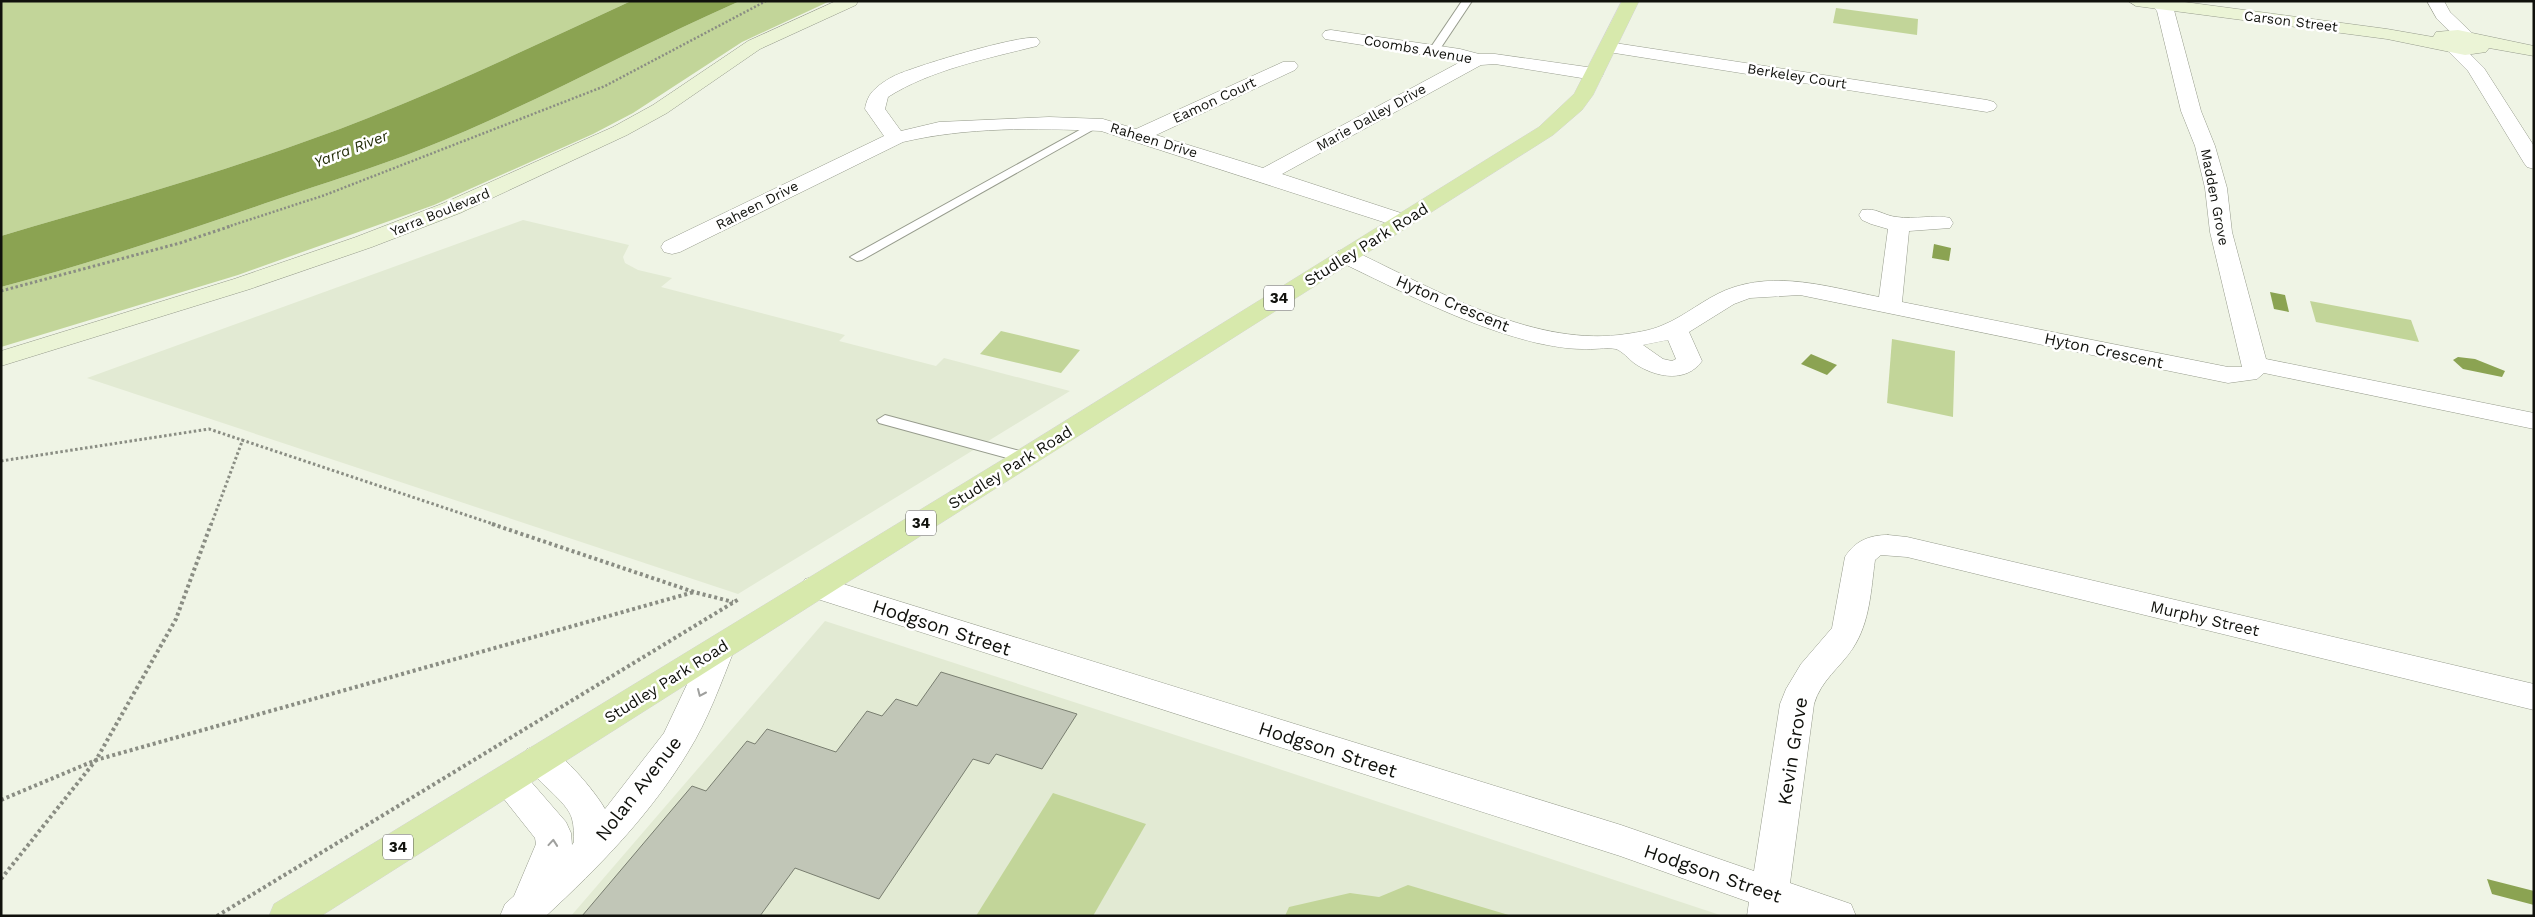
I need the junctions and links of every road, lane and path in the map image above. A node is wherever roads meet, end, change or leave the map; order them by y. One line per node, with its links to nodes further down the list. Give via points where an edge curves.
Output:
1 (766, 1): 30 (path, via 605,86 325,195 180,243)
2 (850, 1): 34 (main road, Yarra Boulevard, via 754,46 660,109 620,131 452,208 251,281)
3 (1467, 1): 12 (lane)
4 (1630, 1): 11 (main road, Studley Park Road / 34)
5 (2136, 1): 6 (main road, Carson Street)
6 (2159, 3): 10 (main road, Carson Street); 35 (street, Madden Grove, via 2166,10 2195,123 2205,146 2218,197 2221,232)
7 (2439, 8): 10 (street)
8 (1331, 35): 12 (street, Coombs Avenue)
9 (1031, 42): 20 (street, via 1006,47 892,85 881,93 874,109)
10 (2462, 45): 13 (main road, Carson Street); 21 (street)
11 (1608, 47): 16 (main road, Studley Park Road / 34); 17 (street, Berkeley Court)
12 (1434, 50): 14 (street, Coombs Avenue)
13 (2534, 52)
14 (1477, 60): 16 (street, Coombs Avenue, via 1495,59); 22 (street, Marie Dalley Drive)
15 (1289, 66): 19 (street, Eamon Court)
16 (1594, 74): 24 (main road, Studley Park Road / 34, via 1583,95 1562,119)
17 (1986, 106)
18 (1094, 125): 19 (street, Raheen Drive); 20 (street, Raheen Drive, via 969,126 939,128); 29 (lane)
19 (1139, 135): 22 (street, Raheen Drive)
20 (896, 138): 27 (street, Raheen Drive)
21 (2534, 164)
22 (1265, 175): 24 (street, Raheen Drive)
23 (1870, 214): 26 (street)
24 (1402, 221): 28 (main road, Studley Park Road / 34)
25 (1942, 223): 26 (street)
26 (1899, 225): 31 (street)
27 (672, 248)
28 (1346, 256): 33 (street, Hyton Crescent, via 1501,327 1572,340); 39 (main road, Studley Park Road / 34)
29 (857, 257)
30 (1, 291)
31 (1890, 305): 32 (street, Hyton Crescent, via 1800,288 1762,289 1727,298); 35 (street, Hyton Crescent, via 2228,375 2248,374)
32 (1676, 330): 33 (street, Hyton Crescent, via 1650,338); 33 (street, via 1689,361 1676,368 1657,366)
33 (1623, 341)
34 (1, 359)
35 (2255, 364): 37 (street)
36 (884, 420): 39 (lane)
37 (2534, 421)
38 (244, 439): 40 (path, via 209,430); 43 (path, via 465,517); 49 (path, via 176,619)
39 (1025, 458): 42 (main road, Studley Park Road / 34)
40 (1, 461)
41 (1875, 545): 47 (street, Murphy Street, via 1914,548); 54 (street, Kevin Grove, via 1860,557 1852,615 1842,641 1812,673 1797,704)
42 (816, 587): 46 (main road, Studley Park Road / 34); 54 (street, Hodgson Street, via 1621,841)
43 (694, 592): 45 (path); 49 (path)
44 (739, 599): 45 (path)
45 (733, 602): 56 (path)
46 (719, 648): 48 (main road, Studley Park Road / 34); 52 (street, Nolan Avenue, one-way to 52, via 676,743 622,815)
47 (2534, 697)
48 (539, 759): 50 (main road, Studley Park Road / 34); 52 (street, Nolan Avenue, via 580,799 590,816)
49 (96, 760): 51 (path); 53 (path)
50 (508, 778): 55 (street, Nolan Avenue, one-way to 50, via 550,858 553,833); 57 (main road, Studley Park Road / 34)
51 (1, 800)
52 (593, 846): 55 (street, Nolan Avenue)
53 (1, 878)
54 (1767, 904): 58 (street, Hodgson Street)
55 (524, 910)
56 (216, 916)
57 (288, 916)
58 (1837, 916)

